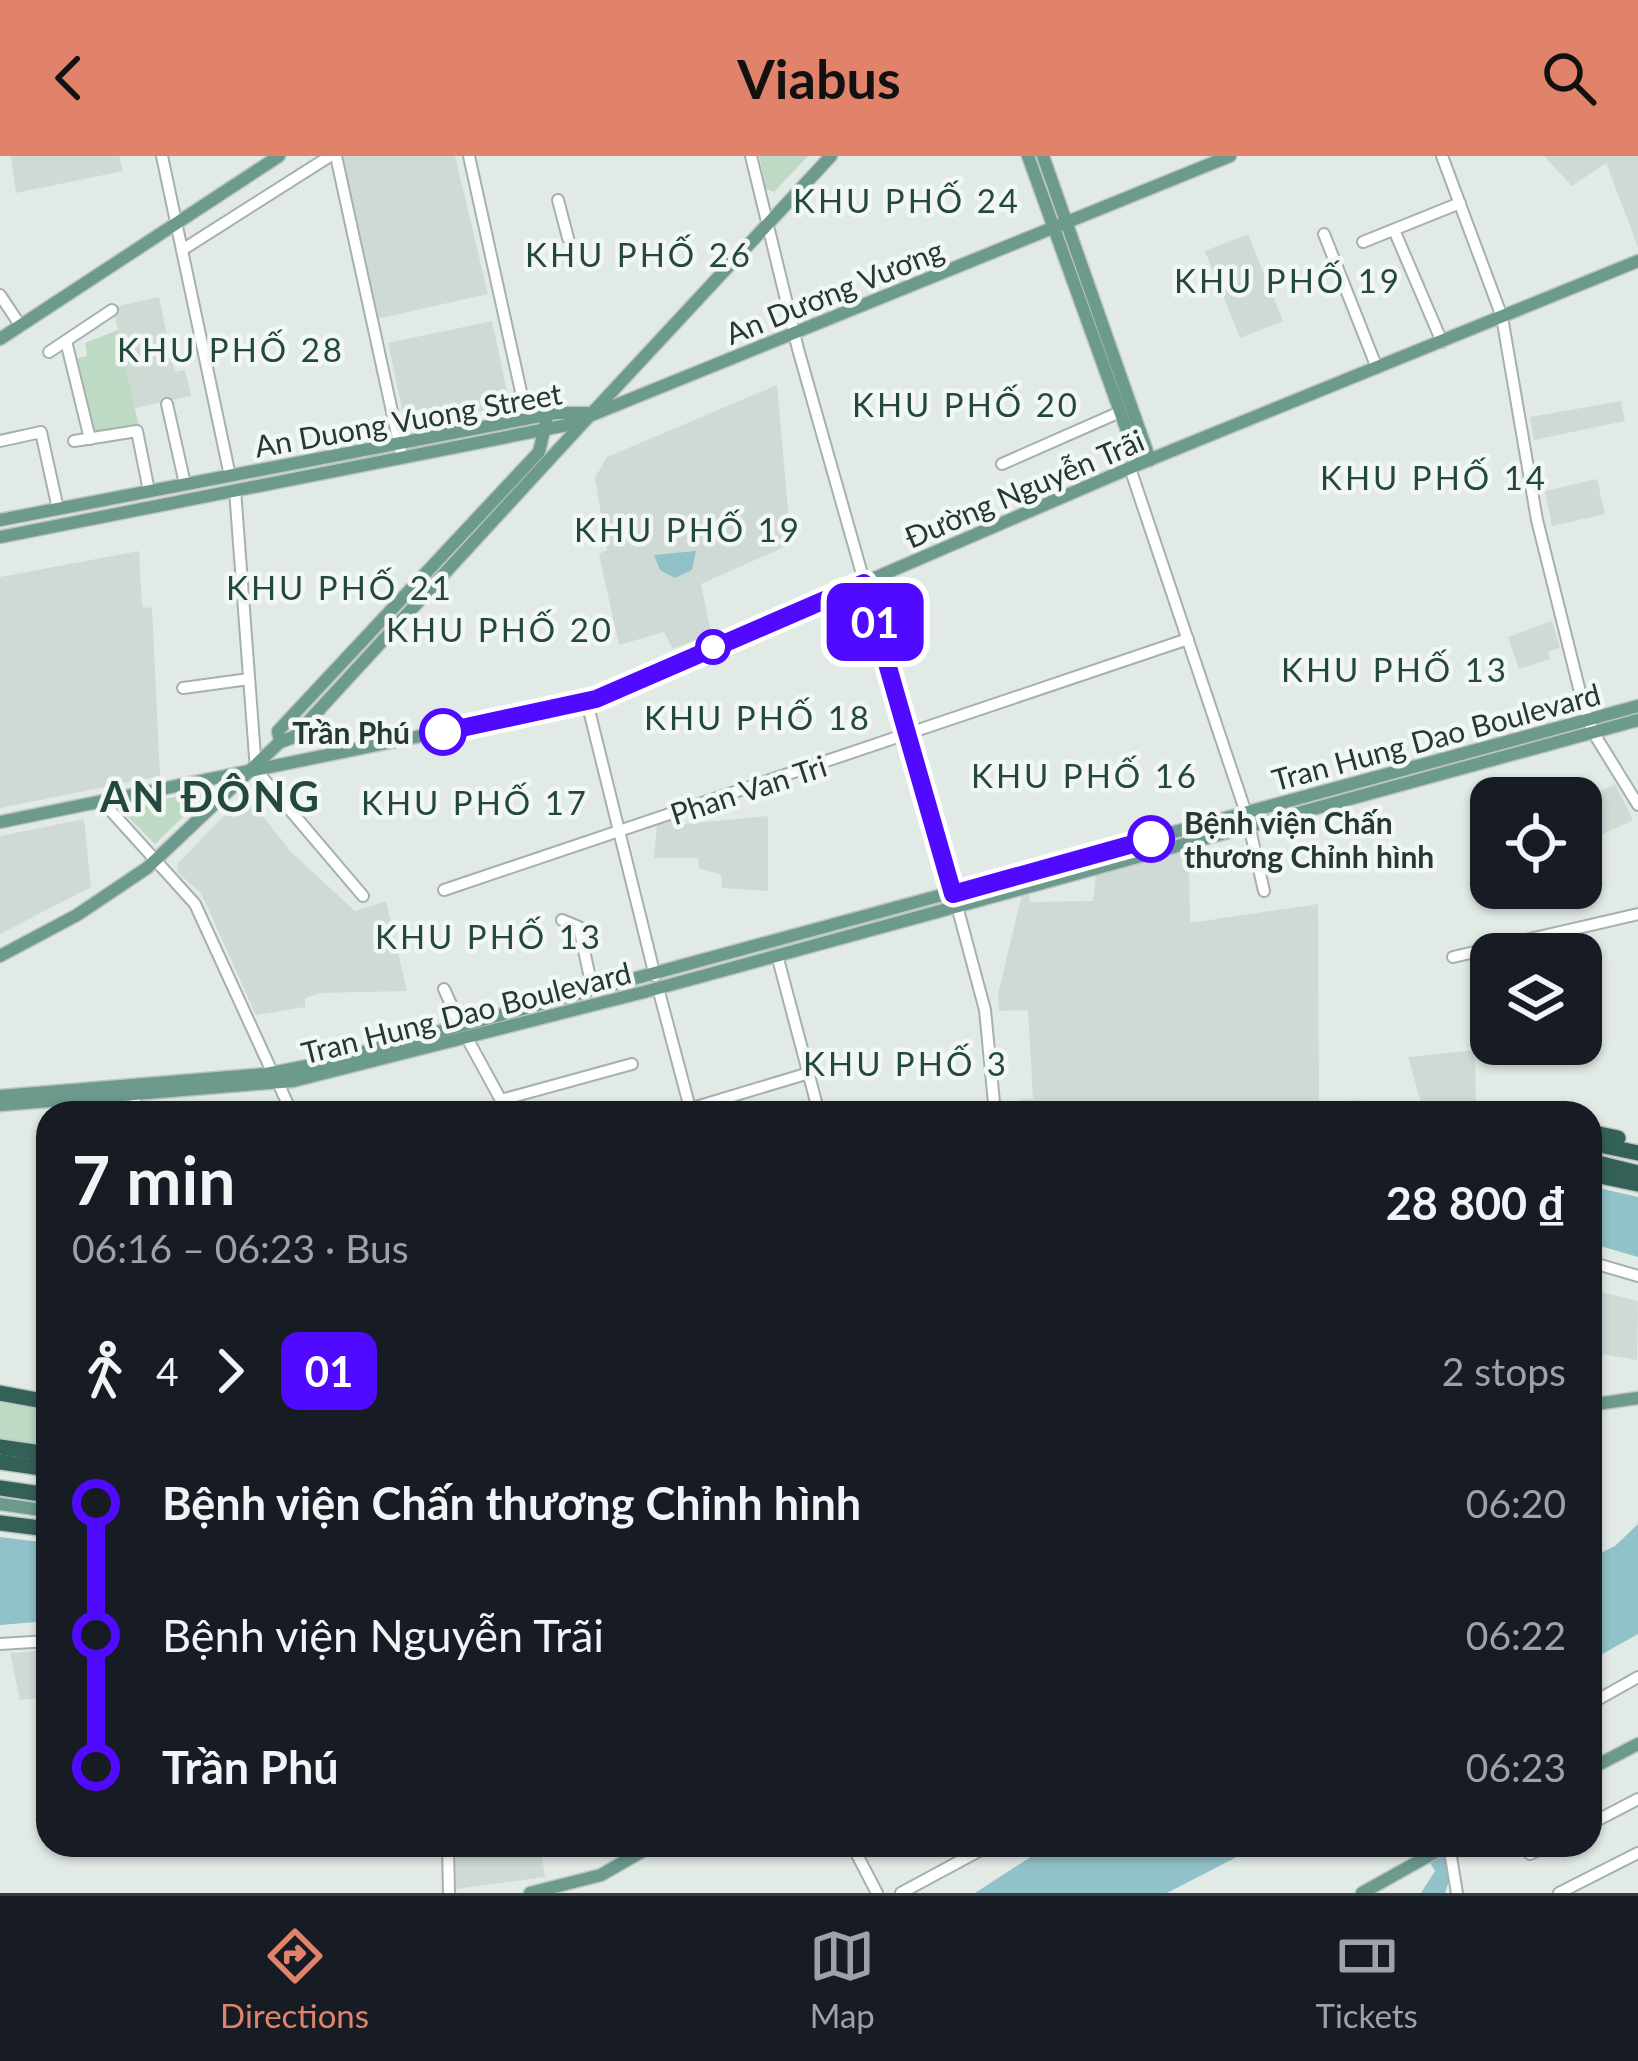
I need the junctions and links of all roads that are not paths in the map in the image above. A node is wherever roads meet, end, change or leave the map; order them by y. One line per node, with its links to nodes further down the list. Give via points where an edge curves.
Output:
1 (162, 156): 15 (street)
2 (279, 156): 15 (main road)
3 (333, 156): 22 (street); 44 (street)
4 (469, 156): 40 (street)
5 (751, 156): 17 (street)
6 (831, 156): 17 (main road)
7 (1028, 156): 16 (main road)
8 (1043, 156): 16 (main road)
9 (1188, 156): 12 (street)
10 (1230, 156): 12 (main road, An Dương Vương)
11 (1442, 156): 14 (street)
12 (1193, 171): 16 (main road, An Dương Vương)
13 (558, 200): 20 (street)
14 (1460, 203): 18 (street); 26 (street)
15 (176, 223): 22 (street); 27 (main road)
16 (1060, 225): 28 (main road, An Dương Vương); 37 (main road); 46 (main road)
17 (766, 226): 28 (street); 33 (main road)
18 (1394, 230): 21 (street); 31 (street)
19 (1324, 235): 34 (street)
20 (568, 238)
21 (1363, 242)
22 (182, 250): 47 (street)
23 (1638, 261): 26 (main road, Đường Nguyễn Trãi)
24 (0, 295): 27 (street)
25 (112, 310): 30 (street)
26 (1502, 317): 31 (main road, Đường Nguyễn Trãi); 63 (street, via 1537,520)
27 (20, 325): 29 (main road)
28 (794, 334): 35 (main road, An Dương Vương); 56 (street)
29 (0, 339)
30 (66, 340): 32 (street); 41 (street)
31 (1442, 342): 34 (main road, Đường Nguyễn Trãi)
32 (49, 352)
33 (636, 368): 35 (main road); 38 (main road)
34 (1378, 368): 46 (main road, Đường Nguyễn Trãi)
35 (652, 391): 38 (main road, An Dương Vương)
36 (167, 404): 48 (street)
37 (1120, 412): 45 (street); 46 (main road)
38 (587, 413): 39 (main road, An Duong Vuong Street); 55 (main road)
39 (546, 422): 40 (main road, An Duong Vuong Street); 55 (main road, via 539,452)
40 (528, 425): 44 (main road, An Duong Vuong Street)
41 (90, 439): 43 (street); 50 (street, via 137,430)
42 (0, 441): 52 (street, via 41,432)
43 (74, 441)
44 (401, 450): 47 (main road, An Duong Vuong Street); 49 (main road, An Duong Vuong Street)
45 (1002, 464)
46 (1140, 464): 56 (main road, Đường Nguyễn Trãi); 57 (street)
47 (230, 476): 48 (main road, An Duong Vuong Street); 49 (main road)
48 (184, 484): 50 (main road, An Duong Vuong Street); 51 (main road)
49 (236, 490): 51 (main road, An Duong Vuong Street); 58 (street)
50 (149, 491): 52 (main road, An Duong Vuong Street)
51 (188, 500): 54 (main road, An Duong Vuong Street)
52 (58, 508): 53 (main road, An Duong Vuong Street)
53 (0, 520)
54 (0, 537)
55 (434, 574): 65 (main road)
56 (864, 583): 60 (main road, Đường Nguyễn Trãi); 64 (street)
57 (1188, 639): 64 (street, Phan Van Tri); 68 (street)
58 (248, 679): 59 (street); 65 (street)
59 (184, 688)
60 (587, 702): 65 (main road, Đường Nguyễn Trãi); 70 (street)
61 (1638, 706): 63 (main road, Tran Hung Dao Boulevard)
62 (1638, 720): 63 (main road, Tran Hung Dao Boulevard)
63 (1590, 726): 67 (street); 68 (main road, Tran Hung Dao Boulevard)
64 (909, 735): 70 (street, Phan Van Tri); 75 (street)
65 (256, 770): 66 (main road, Đường Nguyễn Trãi); 71 (main road); 74 (street)
66 (102, 801): 69 (main road, Đường Nguyễn Trãi); 71 (street)
67 (1638, 805)
68 (1248, 819): 73 (street); 75 (main road, Tran Hung Dao Boulevard)
69 (0, 822)
70 (619, 831): 72 (street, Phan Van Tri); 81 (street)
71 (157, 860): 79 (main road); 87 (street, via 195,904)
72 (444, 890)
73 (1264, 891)
74 (363, 896)
75 (955, 900): 78 (main road, Tran Hung Dao Boulevard); 97 (street, via 985,1010)
76 (1638, 914): 80 (street)
77 (562, 920): 83 (street, via 579,927)
78 (776, 949): 81 (main road, Tran Hung Dao Boulevard); 86 (street)
79 (0, 956)
80 (1453, 957)
81 (657, 982): 83 (main road, Tran Hung Dao Boulevard); 84 (main road, Tran Hung Dao Boulevard); 94 (street)
82 (444, 989): 84 (street)
83 (593, 992): 84 (main road, Tran Hung Dao Boulevard)
84 (464, 1032): 87 (main road, Tran Hung Dao Boulevard); 90 (street)
85 (632, 1064): 90 (street)
86 (809, 1073): 95 (street); 96 (street)
87 (276, 1078): 88 (main road, Tran Hung Dao Boulevard); 93 (street)
88 (134, 1090): 89 (main road); 91 (main road); 92 (street)
89 (0, 1096)
90 (501, 1100)
91 (42, 1101)
92 (135, 1101)
93 (287, 1101)
94 (688, 1101)
95 (722, 1101)
96 (816, 1101)
97 (994, 1101)
98 (36, 1102): 99 (main road)
99 (0, 1106)
100 (1602, 1134): 101 (highway)
101 (1638, 1142)
102 (1602, 1146): 103 (highway)
103 (1638, 1153)
104 (1602, 1163): 105 (highway)
105 (1638, 1173)
106 (1602, 1176): 107 (highway)
107 (1638, 1184)
108 (1602, 1266): 109 (street)
109 (1638, 1276)
110 (0, 1393): 112 (highway)
111 (1638, 1398): 113 (main road)
112 (36, 1400)
113 (1602, 1403)
114 (0, 1447): 115 (highway)
115 (36, 1452)
116 (0, 1462): 117 (highway)
117 (36, 1467)
118 (0, 1488): 119 (highway)
119 (36, 1493)
120 (0, 1504): 121 (main road)
121 (36, 1508)
122 (0, 1523): 123 (highway)
123 (36, 1528)
124 (36, 1642): 125 (street)
125 (0, 1644)
126 (1638, 1677): 127 (street)
127 (1602, 1697)
128 (1638, 1744): 129 (main road)
129 (1602, 1762)
130 (1638, 1799): 131 (street)
131 (1602, 1818)
132 (1638, 1852): 145 (street)
133 (448, 1857): 139 (street)
134 (633, 1857): 140 (main road, via 601,1876)
135 (858, 1857): 141 (street)
136 (968, 1857): 142 (street)
137 (1427, 1857): 143 (main road)
138 (1451, 1857): 144 (street)
139 (449, 1893)
140 (530, 1893)
141 (877, 1893)
142 (901, 1893)
143 (1362, 1893)
144 (1457, 1893)
145 (1559, 1893)

